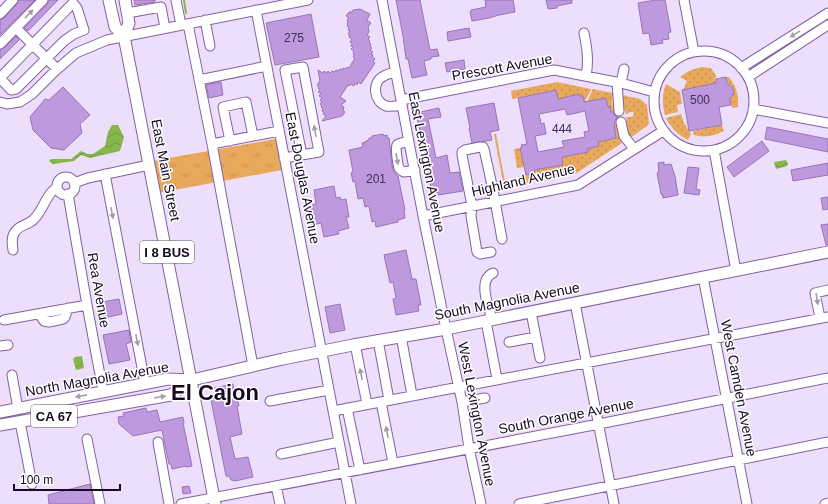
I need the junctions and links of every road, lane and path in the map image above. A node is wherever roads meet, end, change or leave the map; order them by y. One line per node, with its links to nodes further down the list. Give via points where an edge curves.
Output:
1 (13, 0): 12 (street)
2 (43, 0): 16 (street, one-way to 2)
3 (109, 0): 19 (main road, East Main Street / I 8 BUS, via 115,27)
4 (124, 0): 10 (main road, East Main Street / I 8 BUS)
5 (176, 0): 14 (street)
6 (308, 0): 9 (street)
7 (382, 0): 29 (street, East Lexington Avenue)
8 (684, 0): 23 (street)
9 (260, 6): 13 (street); 25 (street, East Douglas Avenue)
10 (127, 13): 17 (street, via 161,7); 19 (main road, East Main Street / I 8 BUS, via 129,23)
11 (828, 13): 27 (street, one-way to 27)
12 (0, 14)
13 (205, 20): 14 (street); 22 (street)
14 (185, 25): 17 (street); 33 (street)
15 (828, 25): 31 (street)
16 (16, 28): 20 (street); 21 (street)
17 (165, 28): 19 (street)
18 (584, 33): 30 (street, via 588,48)
19 (124, 36): 28 (street, via 107,40 76,54); 52 (main road, East Main Street / I 8 BUS)
20 (0, 44)
21 (33, 45): 24 (street); 24 (street, via 73,3 84,30 64,41); 32 (street)
22 (210, 46)
23 (694, 52): 27 (street, via 712,51 722,54); 35 (street, via 674,60 659,77)
24 (47, 58): 28 (street); 32 (street, via 16,89 11,90)
25 (267, 66): 33 (street); 43 (street, East Douglas Avenue)
26 (624, 68): 34 (street)
27 (741, 68): 31 (street)
28 (57, 69): 36 (street, via 32,94 20,102)
29 (396, 72): 37 (street, East Lexington Avenue); 37 (street, Prescott Avenue, via 378,80 376,95 385,105)
30 (586, 76): 34 (street, Prescott Avenue); 37 (street, Prescott Avenue, via 554,70)
31 (748, 77): 38 (street, via 754,98)
32 (0, 78)
33 (199, 80): 47 (street)
34 (619, 83): 35 (street, Prescott Avenue); 39 (street)
35 (654, 92): 42 (street, via 654,107)
36 (0, 102)
37 (402, 103): 46 (street, East Lexington Avenue)
38 (753, 109): 41 (street); 49 (street, via 749,124 740,136 728,145)
39 (619, 111)
40 (621, 122): 48 (street, via 624,136)
41 (828, 123)
42 (663, 130): 48 (street, Highland Avenue); 49 (street, via 673,141 686,148)
43 (279, 131): 44 (street); 51 (street, East Douglas Avenue)
44 (253, 136): 45 (street); 45 (street, via 246,102 224,107)
45 (230, 141): 47 (street)
46 (409, 142): 53 (street, East Lexington Avenue); 53 (street, one-way to 53, via 397,145 399,168 404,172)
47 (212, 144): 85 (street)
48 (634, 149): 58 (street, Highland Avenue, via 578,185)
49 (714, 150): 65 (street)
50 (302, 155): 50 (street, one-way to 50, via 319,152 303,67 286,70); 51 (street)
51 (284, 158): 82 (street, East Douglas Avenue)
52 (150, 165): 54 (street); 89 (main road, East Main Street / I 8 BUS)
53 (415, 170): 60 (street, East Lexington Avenue)
54 (105, 174): 55 (street); 90 (street, one-way to 90)
55 (74, 183): 56 (street, via 65,177 58,181); 57 (street, via 73,191)
56 (57, 187): 57 (street, via 61,193); 62 (street, via 36,218 16,229 12,237)
57 (68, 194): 70 (street, Rea Avenue)
58 (495, 202): 59 (street, Highland Avenue); 59 (street, via 484,149 480,147 462,152); 61 (street)
59 (472, 206): 60 (street, Highland Avenue); 63 (street, via 471,220 477,252)
60 (423, 216): 75 (street, East Lexington Avenue)
61 (502, 238)
62 (13, 250)
63 (491, 252)
64 (828, 252): 65 (main road, South Magnolia Avenue)
65 (736, 271): 67 (main road, South Magnolia Avenue)
66 (493, 273): 74 (street, via 485,282)
67 (703, 277): 69 (main road, South Magnolia Avenue); 78 (street, West Camden Avenue)
68 (828, 290): 72 (street, one-way to 72, via 815,293)
69 (576, 303): 71 (main road, South Magnolia Avenue); 84 (street)
70 (87, 305): 73 (street); 93 (street, Rea Avenue)
71 (531, 312): 74 (main road, South Magnolia Avenue); 77 (street)
72 (824, 318): 78 (street)
73 (4, 320)
74 (489, 320): 75 (main road, South Magnolia Avenue); 88 (street)
75 (446, 329): 76 (main road, South Magnolia Avenue); 91 (street, West Lexington Avenue)
76 (401, 336): 79 (main road, South Magnolia Avenue); 94 (street)
77 (536, 337): 80 (street); 83 (street)
78 (715, 338): 84 (street); 96 (street, West Camden Avenue)
79 (378, 340): 81 (main road, South Magnolia Avenue); 98 (street)
80 (509, 342)
81 (355, 344): 82 (main road, South Magnolia Avenue); 100 (street, one-way to 81)
82 (322, 351): 85 (main road, South Magnolia Avenue); 92 (street, East Douglas Avenue)
83 (540, 358)
84 (587, 363): 88 (street); 107 (street)
85 (253, 366): 89 (main road, South Magnolia Avenue)
86 (12, 375): 102 (street)
87 (828, 378): 96 (street, South Orange Avenue)
88 (497, 379): 91 (street)
89 (192, 380): 90 (main road, North Magnolia Avenue / CA 67, via 168,379); 103 (main road, North Magnolia Avenue / CA 67, one-way to 89, via 171,395); 122 (main road, I 8 BUS)
90 (145, 383): 93 (main road, North Magnolia Avenue / CA 67)
91 (458, 388): 94 (street); 99 (street, West Lexington Avenue)
92 (329, 390): 97 (street); 104 (street, East Douglas Avenue)
93 (103, 391): 102 (main road, North Magnolia Avenue / CA 67, one-way to 102); 103 (main road, via 100,402)
94 (412, 395): 98 (street)
95 (485, 398): 99 (street)
96 (726, 398): 107 (street, South Orange Avenue); 115 (street, West Camden Avenue)
97 (270, 401)
98 (385, 401): 100 (street); 116 (street, one-way to 98)
99 (462, 402): 113 (street, West Lexington Avenue)
100 (367, 404): 101 (street)
101 (347, 408): 104 (street); 117 (street)
102 (18, 409): 105 (main road, North Magnolia Avenue / CA 67); 106 (main road)
103 (88, 410): 106 (main road, North Magnolia Avenue / CA 67)
104 (333, 411): 111 (street, East Douglas Avenue)
105 (0, 412)
106 (20, 422): 108 (main road, North Magnolia Avenue / CA 67); 119 (street)
107 (599, 424): 113 (street, South Orange Avenue); 121 (street)
108 (0, 425)
109 (87, 439): 124 (street)
110 (158, 442): 125 (street)
111 (339, 442): 114 (street); 118 (street, East Douglas Avenue)
112 (828, 442): 115 (street)
113 (469, 448): 116 (street, South Orange Avenue); 129 (street, West Lexington Avenue)
114 (281, 454)
115 (738, 460): 121 (street); 132 (street, West Camden Avenue)
116 (393, 463): 117 (street, South Orange Avenue)
117 (360, 470): 118 (street, South Orange Avenue)
118 (345, 472): 120 (street, South Orange Avenue); 128 (street, East Douglas Avenue)
119 (32, 484)
120 (276, 486): 122 (street, South Orange Avenue); 127 (street)
121 (611, 486): 130 (street); 131 (street)
122 (215, 501): 126 (street, South Orange Avenue)
123 (828, 503): 133 (street)
124 (100, 504)
125 (169, 504)
126 (181, 504)
127 (280, 504)
128 (351, 504)
129 (481, 504)
130 (518, 504)
131 (614, 504)
132 (747, 504)
133 (825, 504)

